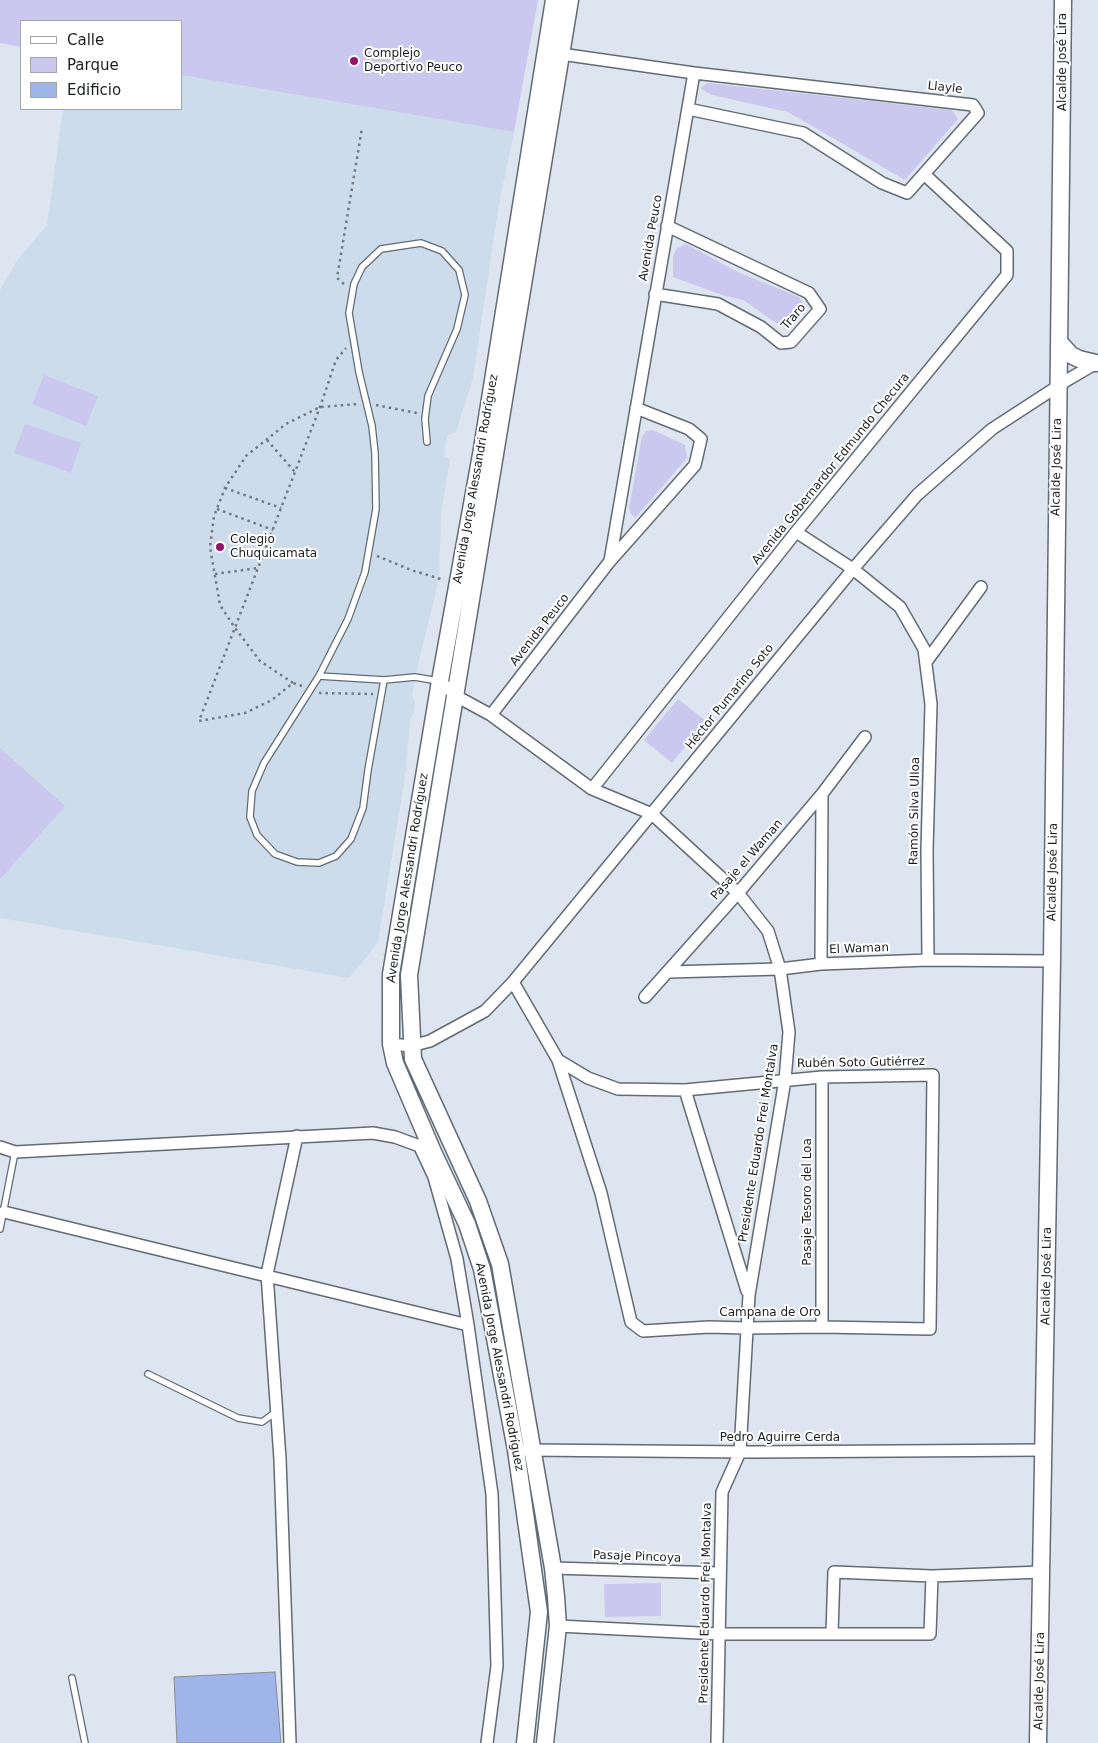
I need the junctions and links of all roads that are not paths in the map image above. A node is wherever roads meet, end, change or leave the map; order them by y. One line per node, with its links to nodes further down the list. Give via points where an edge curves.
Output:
1 (554, 0): 7 (street, Avenida Jorge Alessandri Rodríguez)
2 (570, 0): 4 (street, Avenida Jorge Alessandri Rodríguez)
3 (1063, 0): 11 (street, Alcalde José Lira)
4 (561, 54): 5 (street, Llayle); 7 (street, Avenida Jorge Alessandri Rodríguez)
5 (694, 74): 6 (street, Avenida Peuco); 8 (street, Llayle, via 972,105 978,114)
6 (688, 109): 8 (street, Llayle, via 803,133 882,183 907,193); 9 (street, Avenida Peuco)
7 (535, 169): 16 (street, Avenida Jorge Alessandri Rodríguez)
8 (924, 174): 17 (street, Avenida Gobernardor Edmundo Checura, via 1008,251 1007,274)
9 (667, 226): 10 (street, Avenida Peuco); 10 (street, Traro, via 809,294 820,309 792,342 781,343 761,327 718,304)
10 (655, 294): 14 (street, Avenida Peuco)
11 (1060, 343): 12 (street, via 1078,359); 13 (street, Alcalde José Lira)
12 (1097, 363): 13 (street, Héctor Pumarino Soto)
13 (1058, 387): 19 (street, Héctor Pumarino Soto, via 992,430 917,495); 33 (street, Alcalde José Lira)
14 (636, 408): 18 (street, Avenida Peuco); 18 (street, Avenida Peuco, via 690,429 701,439 695,465)
15 (427, 442): 22 (lane, via 428,396 457,329 465,295 459,270 442,251 421,243 381,250 362,267 354,284 349,313 372,426 376,509 365,572 348,619)
16 (489, 449): 24 (street, Avenida Jorge Alessandri Rodríguez, via 458,582); 25 (street, Avenida Jorge Alessandri Rodríguez)
17 (796, 532): 19 (street, Ramón Silva Ulloa); 28 (street, Avenida Gobernardor Edmundo Checura)
18 (610, 561): 26 (street, Avenida Peuco)
19 (853, 569): 21 (street, Ramón Silva Ulloa, via 900,607 924,649); 30 (street, Héctor Pumarino Soto)
20 (982, 587): 21 (street)
21 (926, 662): 32 (street, Ramón Silva Ulloa, via 931,704)
22 (319, 676): 23 (lane); 23 (lane, via 264,763 252,790 250,817 257,836 274,854 297,862 320,863 336,856 351,838 363,808)
23 (384, 680): 24 (lane, via 415,677)
24 (440, 681): 25 (street, Presidente Eduardo Frei Montalva); 39 (street, Avenida Jorge Alessandri Rodríguez, via 391,974)
25 (456, 696): 26 (street, Presidente Eduardo Frei Montalva); 40 (street, Avenida Jorge Alessandri Rodríguez, via 409,975)
26 (491, 715): 28 (street, Presidente Eduardo Frei Montalva)
27 (865, 737): 29 (street, Pasaje el Waman)
28 (592, 789): 30 (street, Presidente Eduardo Frei Montalva)
29 (822, 794): 31 (street, Pasaje el Waman); 34 (street)
30 (652, 814): 31 (street, Presidente Eduardo Frei Montalva); 37 (street, Héctor Pumarino Soto)
31 (738, 893): 35 (street, Presidente Eduardo Frei Montalva, via 768,931); 36 (street, Pasaje el Waman)
32 (928, 960): 33 (street, El Waman); 34 (street, El Waman)
33 (1052, 961): 60 (street, Alcalde José Lira)
34 (821, 964): 35 (street, El Waman)
35 (780, 969): 36 (street, El Waman); 44 (street, Presidente Eduardo Frei Montalva, via 789,1032)
36 (668, 972): 38 (street, Pasaje el Waman)
37 (512, 982): 40 (street, Héctor Pumarino Soto, via 485,1010 430,1040); 41 (street, Rubén Soto Gutiérrez)
38 (645, 997)
39 (391, 1044): 40 (street, Héctor Pumarino Soto); 48 (street, Avenida Jorge Alessandri Rodríguez)
40 (411, 1046): 59 (street, Avenida Jorge Alessandri Rodríguez, via 413,1059 478,1201 500,1264)
41 (558, 1060): 45 (street, Rubén Soto Gutiérrez, via 588,1078 618,1089); 56 (street, Campana de Oro, via 601,1194 631,1322 643,1331)
42 (933, 1076): 43 (street, Rubén Soto Gutiérrez); 55 (street, Campana de Oro, via 930,1329)
43 (822, 1077): 44 (street, Rubén Soto Gutiérrez); 55 (street, Pasaje Tesoro del Loa)
44 (785, 1080): 45 (street, Rubén Soto Gutiérrez); 53 (street, Presidente Eduardo Frei Montalva)
45 (686, 1090): 53 (street)
46 (297, 1136): 48 (street, via 373,1133); 49 (street); 52 (street)
47 (0, 1147): 49 (street)
48 (426, 1149): 54 (street, via 457,1259); 59 (street, Avenida Jorge Alessandri Rodríguez, via 466,1224 482,1269)
49 (15, 1152): 50 (lane)
50 (4, 1212): 51 (lane); 52 (street)
51 (0, 1229)
52 (267, 1275): 54 (street); 58 (street)
53 (749, 1295): 56 (street, Presidente Eduardo Frei Montalva)
54 (468, 1325): 72 (street, via 492,1494 496,1666)
55 (822, 1326): 56 (street, Campana de Oro)
56 (746, 1328): 61 (street, Presidente Eduardo Frei Montalva)
57 (148, 1374): 58 (lane, via 238,1418 262,1422)
58 (276, 1412): 71 (street)
59 (524, 1450): 61 (street, Pedro Aguirre Cerda); 62 (street, Avenida Jorge Alessandri Rodríguez); 73 (street, Avenida Jorge Alessandri Rodríguez, via 539,1612)
60 (1044, 1450): 61 (street, Pedro Aguirre Cerda); 63 (street, Alcalde José Lira)
61 (740, 1452): 64 (street, Presidente Eduardo Frei Montalva, via 722,1492)
62 (553, 1568): 64 (street, Pasaje Pincoya); 66 (street, Avenida Jorge Alessandri Rodríguez)
63 (1042, 1572): 65 (street); 76 (street, Alcalde José Lira)
64 (720, 1573): 68 (street, Presidente Eduardo Frei Montalva)
65 (932, 1576): 67 (street, via 930,1634); 67 (street, via 834,1572)
66 (558, 1626): 68 (street); 74 (street, Avenida Jorge Alessandri Rodríguez)
67 (832, 1633): 68 (street)
68 (719, 1634): 75 (street, Presidente Eduardo Frei Montalva)
69 (72, 1678): 70 (lane)
70 (86, 1743)
71 (290, 1743)
72 (487, 1743)
73 (525, 1743)
74 (545, 1743)
75 (717, 1743)
76 (1038, 1743)

